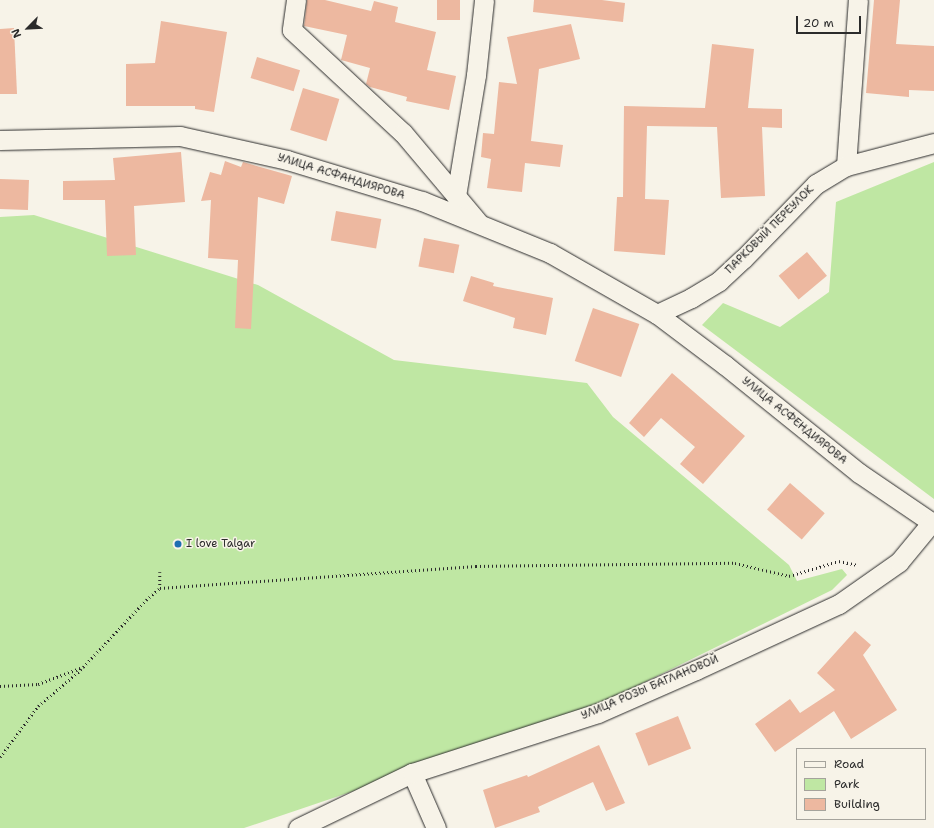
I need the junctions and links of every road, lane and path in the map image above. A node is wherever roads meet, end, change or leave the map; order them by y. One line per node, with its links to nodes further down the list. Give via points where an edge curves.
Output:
1 (296, 0): 7 (street, via 292,30 403,133)
2 (484, 0): 7 (street, via 476,76)
3 (858, 0): 6 (street)
4 (0, 140): 8 (street, УЛИЦА АСФАНДИЯРОВА, via 180,136 287,160 422,201)
5 (934, 143): 6 (street, ПАРКОВЫЙ ПЕРЕУЛОК)
6 (846, 166): 9 (street, ПАРКОВЫЙ ПЕРЕУЛОК, via 816,184 719,281)
7 (456, 196): 8 (street)
8 (481, 225): 9 (street, УЛИЦА АСФАНДИЯРОВА, via 550,253)
9 (657, 314): 10 (street, УЛИЦА АСФЕНДИЯРОВА, via 726,365 859,473)
10 (933, 523): 17 (street, УЛИЦА РОЗЫ БАГЛАНОВОЙ, via 898,562 839,604 598,713)
11 (860, 565): 13 (path, via 839,561 789,576 735,563 476,566)
12 (160, 572): 13 (path)
13 (160, 588): 14 (path)
14 (83, 667): 15 (path, via 38,684); 16 (path, via 38,706)
15 (0, 686)
16 (0, 757)
17 (412, 773): 18 (street, УЛИЦА РОЗЫ БАГЛАНОВОЙ); 19 (street)
18 (298, 828)
19 (436, 828)

